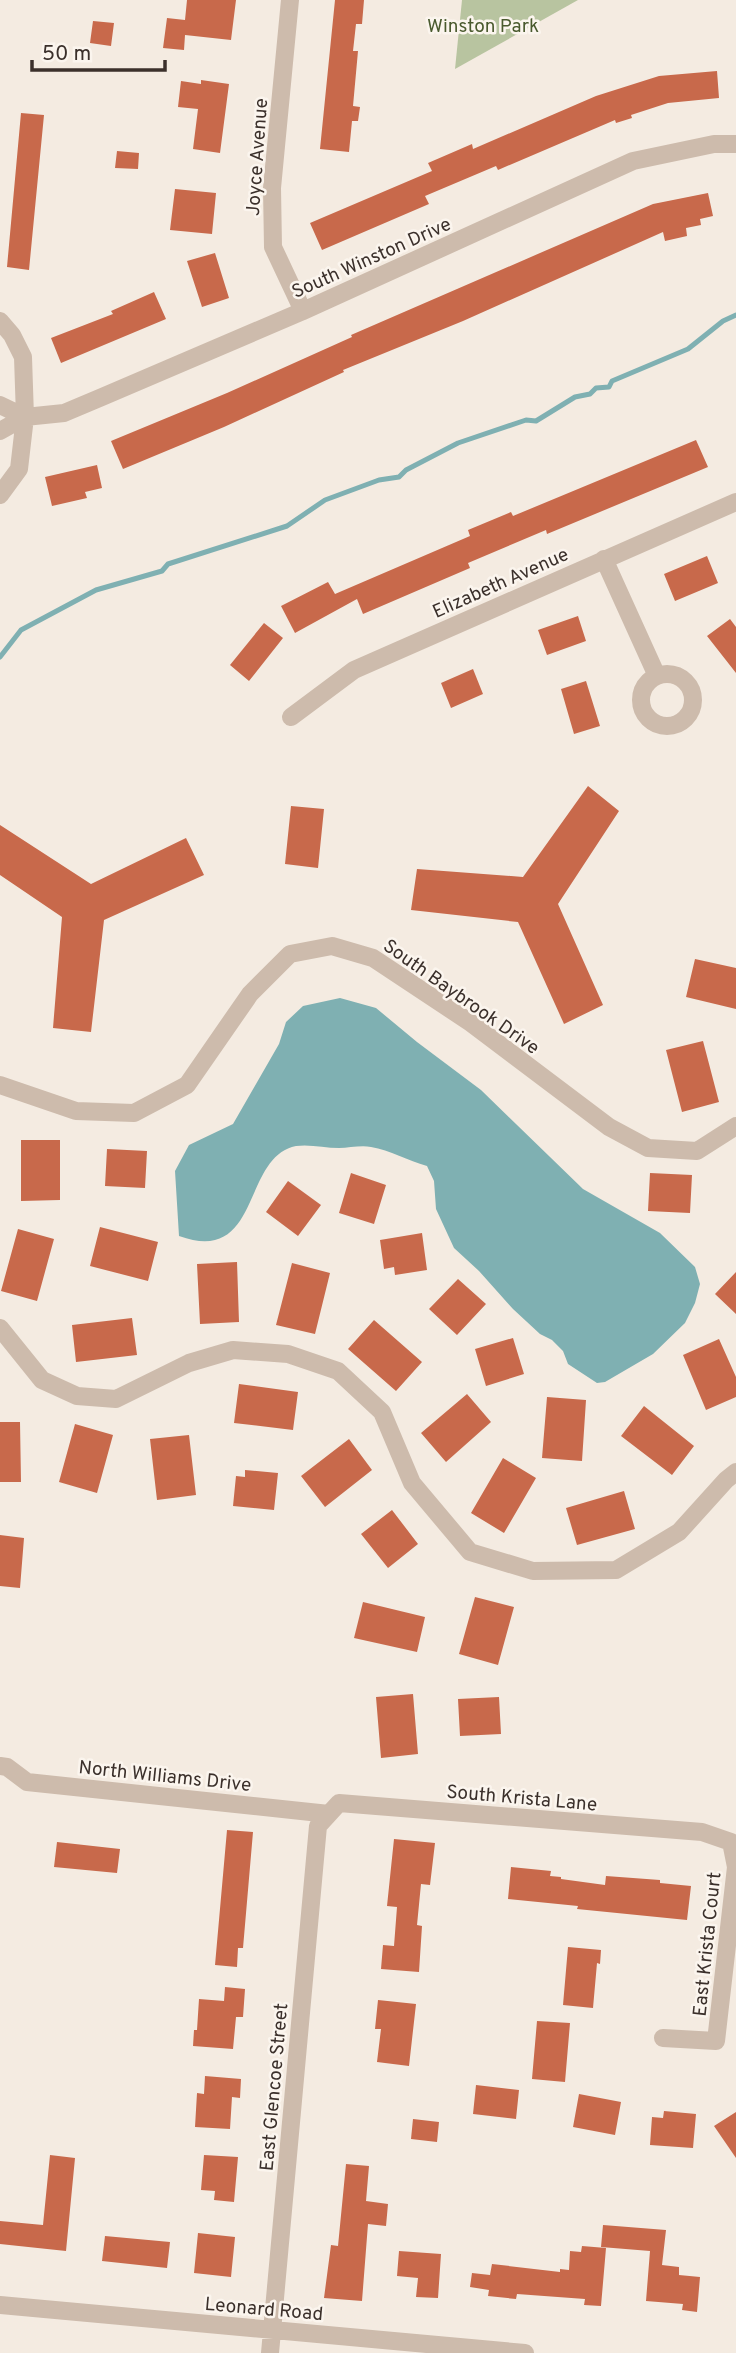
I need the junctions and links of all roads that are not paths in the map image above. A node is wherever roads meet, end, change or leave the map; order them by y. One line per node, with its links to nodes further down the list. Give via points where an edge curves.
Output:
1 (290, 0): 3 (street, Joyce Avenue, via 272,188 273,247)
2 (736, 144): 3 (street, South Winston Drive, via 714,144 633,161)
3 (303, 311): 6 (street, South Winston Drive, via 64,413)
4 (0, 321): 6 (street, via 23,357)
5 (0, 405): 6 (street)
6 (25, 417): 7 (street, South Winston Drive); 8 (street, via 19,469)
7 (0, 431)
8 (0, 495)
9 (736, 502): 10 (street, Elizabeth Avenue)
10 (604, 559): 11 (street); 12 (street, Elizabeth Avenue, via 354,670)
11 (657, 676)
12 (291, 717)
13 (0, 1085): 14 (street, South Baybrook Drive, via 76,1111 134,1113 187,1085 250,994 290,954 332,946 373,958 471,1023 609,1127 649,1148 696,1150)
14 (736, 1126)
15 (0, 1328): 16 (street, via 42,1380 77,1396 116,1399 189,1363 233,1350 288,1354 338,1371 382,1412 412,1483 470,1552 533,1572 616,1570 679,1532)
16 (736, 1472)
17 (0, 1766): 18 (street, North Williams Drive, via 27,1782)
18 (324, 1820): 19 (street, South Krista Lane, via 339,1803 702,1832); 22 (street, East Glencoe Street)
19 (731, 1842): 20 (street, East Krista Court, via 736,1867 716,2041)
20 (663, 2038)
21 (0, 2305): 22 (street, Leonard Road)
22 (272, 2329): 23 (street, East Glencoe Street); 24 (street, Leonard Road)
23 (270, 2353)
24 (525, 2353)

